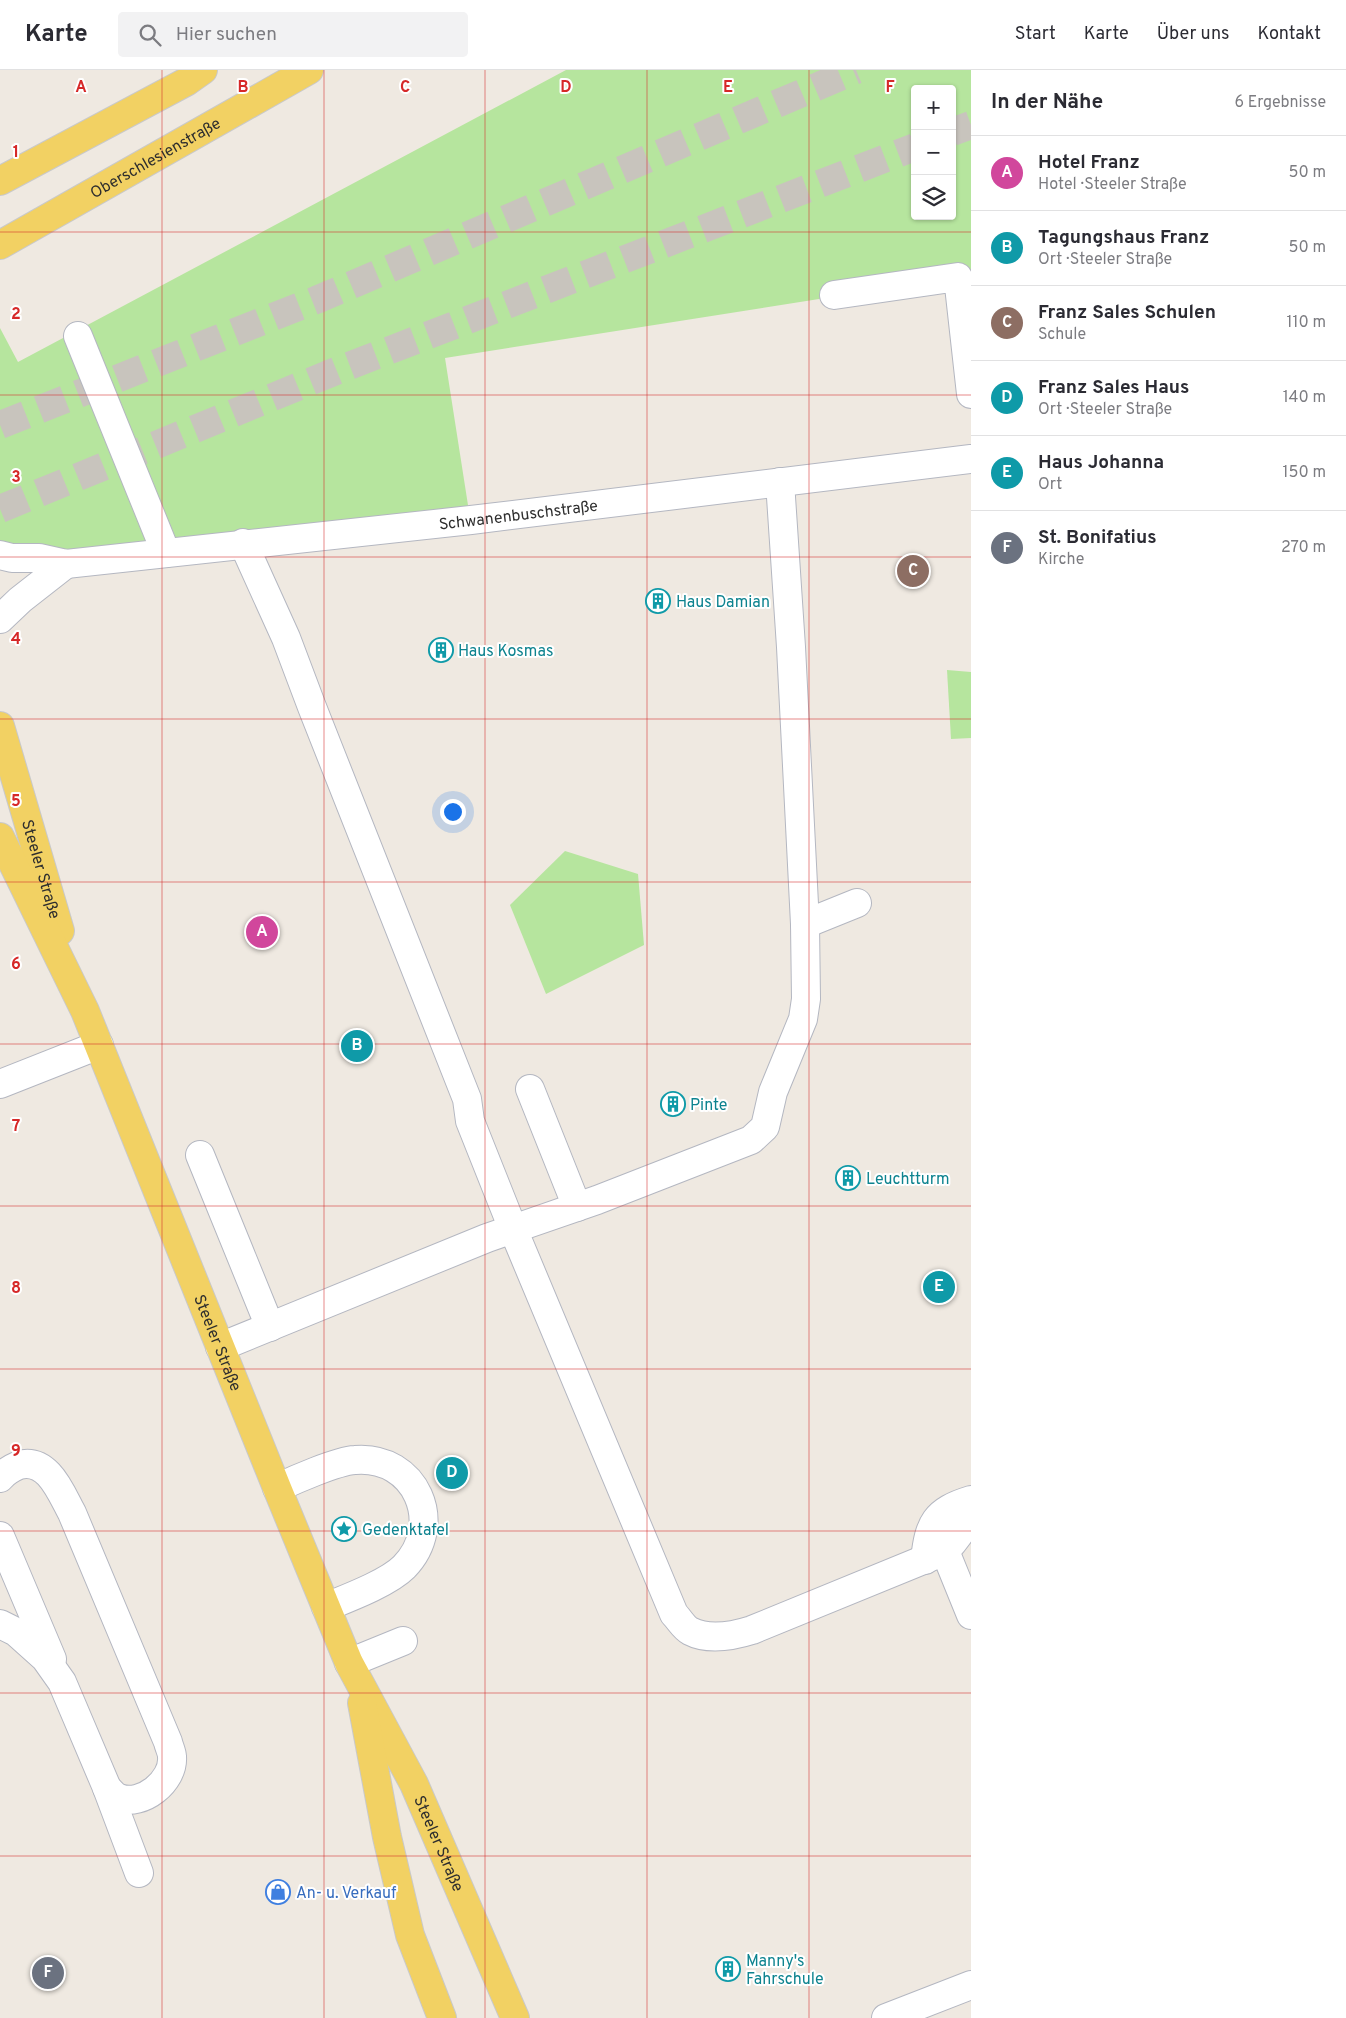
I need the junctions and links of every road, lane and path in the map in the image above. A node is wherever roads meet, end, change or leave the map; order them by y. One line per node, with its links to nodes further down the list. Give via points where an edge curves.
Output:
1 (203, 70): 3 (main road)
2 (309, 70): 4 (main road, Oberschlesienstraße)
3 (0, 181)
4 (0, 245)
5 (834, 295): 7 (street, via 958,277)
6 (78, 336): 11 (street)
7 (971, 394)
8 (971, 459): 9 (street, Schwanenbuschstraße)
9 (780, 482): 10 (street, Schwanenbuschstraße, via 471,520); 18 (street)
10 (243, 543): 11 (street, Schwanenbuschstraße); 27 (street, via 297,664 467,1099 470,1121)
11 (166, 553): 13 (street, Schwanenbuschstraße)
12 (0, 555): 13 (street, Schwanenbuschstraße)
13 (66, 564): 14 (street)
14 (0, 619)
15 (0, 726): 19 (main road, Steeler Straße)
16 (0, 837): 19 (main road, Steeler Straße)
17 (857, 903): 18 (street)
18 (805, 924): 24 (street, via 806,999 803,1019 773,1092)
19 (85, 1011): 20 (main road, Steeler Straße)
20 (99, 1045): 21 (street); 29 (main road, Steeler Straße)
21 (0, 1084)
22 (530, 1089): 26 (street)
23 (790, 1114): 24 (street)
24 (765, 1127): 26 (street, via 751,1140)
25 (200, 1155): 28 (street)
26 (577, 1207): 27 (street)
27 (513, 1229): 28 (street); 35 (street, via 674,1614 689,1631 724,1637 752,1630)
28 (270, 1327): 29 (street)
29 (220, 1348): 31 (main road, Steeler Straße)
30 (0, 1478): 43 (street, via 29,1462 42,1468 56,1482 168,1742 172,1758 167,1776 154,1792 138,1800 118,1798)
31 (277, 1488): 37 (main road, Steeler Straße); 37 (street, via 342,1463 368,1460 391,1465 403,1473 420,1498 424,1528 414,1554 405,1566 394,1575)
32 (971, 1500): 35 (street, via 952,1506 934,1522 928,1536)
33 (971, 1512): 35 (street, via 956,1540)
34 (0, 1536): 36 (street)
35 (935, 1556): 38 (street)
36 (6, 1568): 42 (street)
37 (326, 1607): 41 (main road, Steeler Straße)
38 (971, 1615)
39 (0, 1624): 42 (street, via 16,1632 45,1658)
40 (402, 1641): 41 (street)
41 (352, 1668): 46 (main road, Steeler Straße, via 366,1723 386,1837 410,1935); 47 (main road, Steeler Straße, via 414,1784)
42 (62, 1682): 43 (street)
43 (107, 1788): 44 (street)
44 (139, 1873)
45 (971, 1984): 48 (street)
46 (442, 2018)
47 (515, 2018)
48 (886, 2018)

